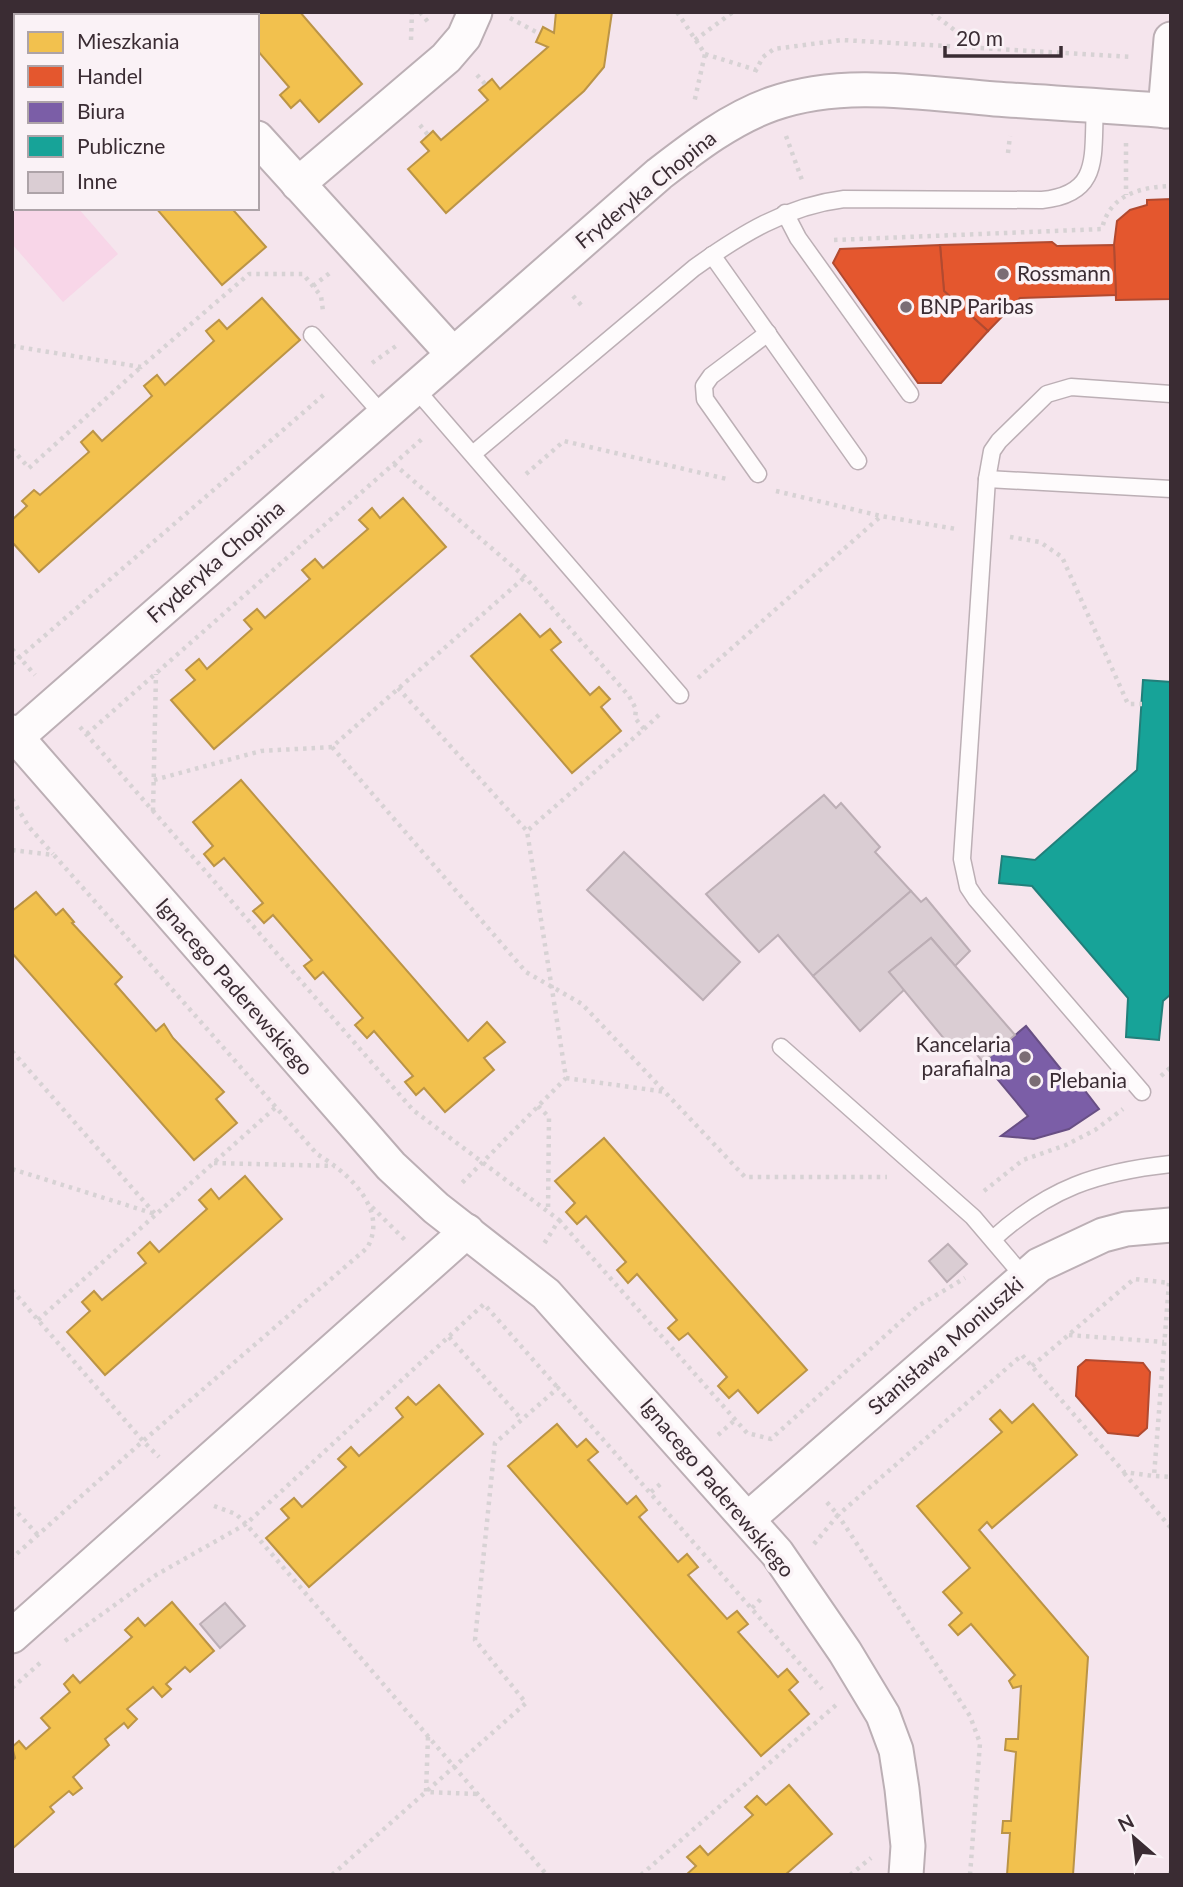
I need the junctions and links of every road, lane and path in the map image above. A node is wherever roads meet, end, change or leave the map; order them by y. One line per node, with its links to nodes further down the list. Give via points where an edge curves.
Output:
1 (475, 12): 19 (street, via 464,37 446,58)
2 (499, 12): 6 (path)
3 (677, 12): 8 (path)
4 (733, 12): 8 (path)
5 (931, 12): 9 (path)
6 (540, 34)
7 (1171, 39): 13 (street, Fryderyka Chopina)
8 (695, 40): 10 (path)
9 (976, 47)
10 (705, 54): 11 (path); 14 (path)
11 (756, 70)
12 (1095, 106): 13 (street, Fryderyka Chopina); 21 (lane, via 1090,172 1077,192 1060,198 844,199); 29 (street, Fryderyka Chopina, via 874,90 774,104 743,116 684,154)
13 (1168, 111)
14 (691, 113)
15 (784, 128): 17 (path)
16 (259, 140): 19 (street)
17 (795, 162)
18 (1125, 179): 20 (path)
19 (298, 184): 29 (street)
20 (1126, 195)
21 (785, 213): 22 (lane); 33 (lane, via 798,238)
22 (712, 255): 26 (lane); 37 (lane)
23 (340, 264): 24 (path)
24 (313, 286): 25 (path, via 321,296); 30 (path, via 303,274 249,274)
25 (324, 321)
26 (768, 333): 38 (lane); 42 (lane, via 704,386 705,399)
27 (312, 335): 31 (lane)
28 (12, 346): 30 (path)
29 (452, 353): 32 (street, Fryderyka Chopina)
30 (141, 367): 36 (path, via 29,468)
31 (349, 376): 35 (lane); 49 (path)
32 (414, 387): 35 (street, Fryderyka Chopina); 37 (lane)
33 (910, 394)
34 (1171, 394): 40 (lane, via 1072,387 1047,394 992,451)
35 (383, 415): 54 (street, Fryderyka Chopina)
36 (12, 449)
37 (474, 453): 53 (lane)
38 (858, 461)
39 (394, 464): 47 (path)
40 (987, 479): 44 (lane); 46 (lane)
41 (531, 480): 43 (path, via 525,473 564,441)
42 (760, 481): 45 (path)
43 (736, 482)
44 (1171, 489)
45 (881, 516): 46 (path); 53 (path)
46 (983, 533): 55 (path, via 1040,542 1062,557 1128,704); 70 (lane, via 963,873 976,899)
47 (525, 577): 52 (path); 56 (path, via 629,696 635,718)
48 (12, 649): 49 (path)
49 (20, 657): 50 (path); 54 (path)
50 (12, 664)
51 (156, 673): 59 (path)
52 (398, 688): 58 (path); 62 (path)
53 (680, 695): 56 (path)
54 (58, 701): 57 (street, Fryderyka Chopina); 61 (path)
55 (1142, 704)
56 (644, 729): 62 (path)
57 (14, 735): 87 (street, Ignacego Paderewskiego, via 390,1166)
58 (332, 747): 59 (path, via 261,751); 65 (path, via 526,972)
59 (154, 780): 61 (path)
60 (12, 799): 64 (path)
61 (153, 811): 74 (path, via 413,1110)
62 (527, 831): 65 (path)
63 (12, 850): 64 (path)
64 (54, 855): 73 (path)
65 (552, 986): 69 (path); 71 (path, via 582,1004)
66 (781, 1047): 79 (lane)
67 (12, 1051): 84 (path)
68 (1171, 1067): 70 (path)
69 (566, 1078): 71 (path); 72 (path)
70 (1142, 1092): 81 (path, via 1095,1130 1005,1171)
71 (666, 1093): 79 (path, via 745,1177)
72 (538, 1106): 74 (path); 83 (path, via 549,1117)
73 (276, 1107): 75 (path); 77 (path, via 317,1154)
74 (482, 1162): 80 (path); 83 (path)
75 (213, 1163): 77 (path); 84 (path)
76 (1171, 1164): 89 (lane, via 1126,1170 1062,1191 1030,1207)
77 (337, 1166): 82 (path)
78 (12, 1169): 84 (path)
79 (924, 1173): 89 (lane)
80 (453, 1192)
81 (980, 1196)
82 (369, 1204): 88 (path, via 404,1240); 103 (path, via 375,1227 367,1248)
83 (548, 1212): 85 (path)
84 (156, 1215): 96 (path)
85 (559, 1220): 90 (path); 91 (path, via 747,1433 771,1439 918,1306)
86 (1171, 1225): 92 (street, Stanisława Moniuszki, via 1126,1228 1103,1235 1057,1254)
87 (467, 1231): 90 (street, Ignacego Paderewskiego); 114 (street)
88 (410, 1234)
89 (993, 1238): 92 (lane)
90 (521, 1272): 95 (path); 109 (street, Ignacego Paderewskiego, via 566,1315)
91 (971, 1275)
92 (1024, 1278): 109 (street, Stanisława Moniuszki)
93 (1170, 1283): 97 (path, via 1135,1279); 99 (path)
94 (12, 1290): 96 (path)
95 (484, 1304): 98 (path); 101 (path)
96 (38, 1320): 103 (path)
97 (1068, 1335): 99 (path); 100 (path)
98 (449, 1337): 102 (path); 110 (path)
99 (1164, 1342): 105 (path)
100 (1032, 1366): 104 (path); 131 (path, via 1022,1355 838,1515 970,1716 980,1743)
101 (558, 1388): 102 (path); 118 (path)
102 (522, 1420): 121 (path, via 495,1443 475,1640 526,1703)
103 (144, 1441): 112 (path)
104 (1124, 1472): 105 (path); 111 (path)
105 (1154, 1475): 106 (path)
106 (1171, 1477)
107 (212, 1505): 110 (path, via 236,1514)
108 (12, 1507): 112 (path)
109 (749, 1518): 130 (street, Ignacego Paderewskiego, via 819,1613 883,1715 902,1789)
110 (246, 1524): 115 (path, via 156,1575); 120 (path)
111 (1171, 1528)
112 (38, 1535): 113 (path)
113 (12, 1558)
114 (12, 1636)
115 (56, 1649)
116 (47, 1657): 117 (path)
117 (12, 1688)
118 (836, 1705): 119 (path); 128 (path)
119 (844, 1714)
120 (428, 1736): 121 (path); 122 (path)
121 (454, 1767): 122 (path); 123 (path)
122 (426, 1792): 123 (path); 126 (path)
123 (478, 1794): 127 (path)
124 (875, 1854): 129 (path)
125 (1171, 1868): 132 (path)
126 (332, 1875)
127 (547, 1875)
128 (641, 1875)
129 (850, 1875)
130 (906, 1875)
131 (970, 1875)
132 (1170, 1875)

